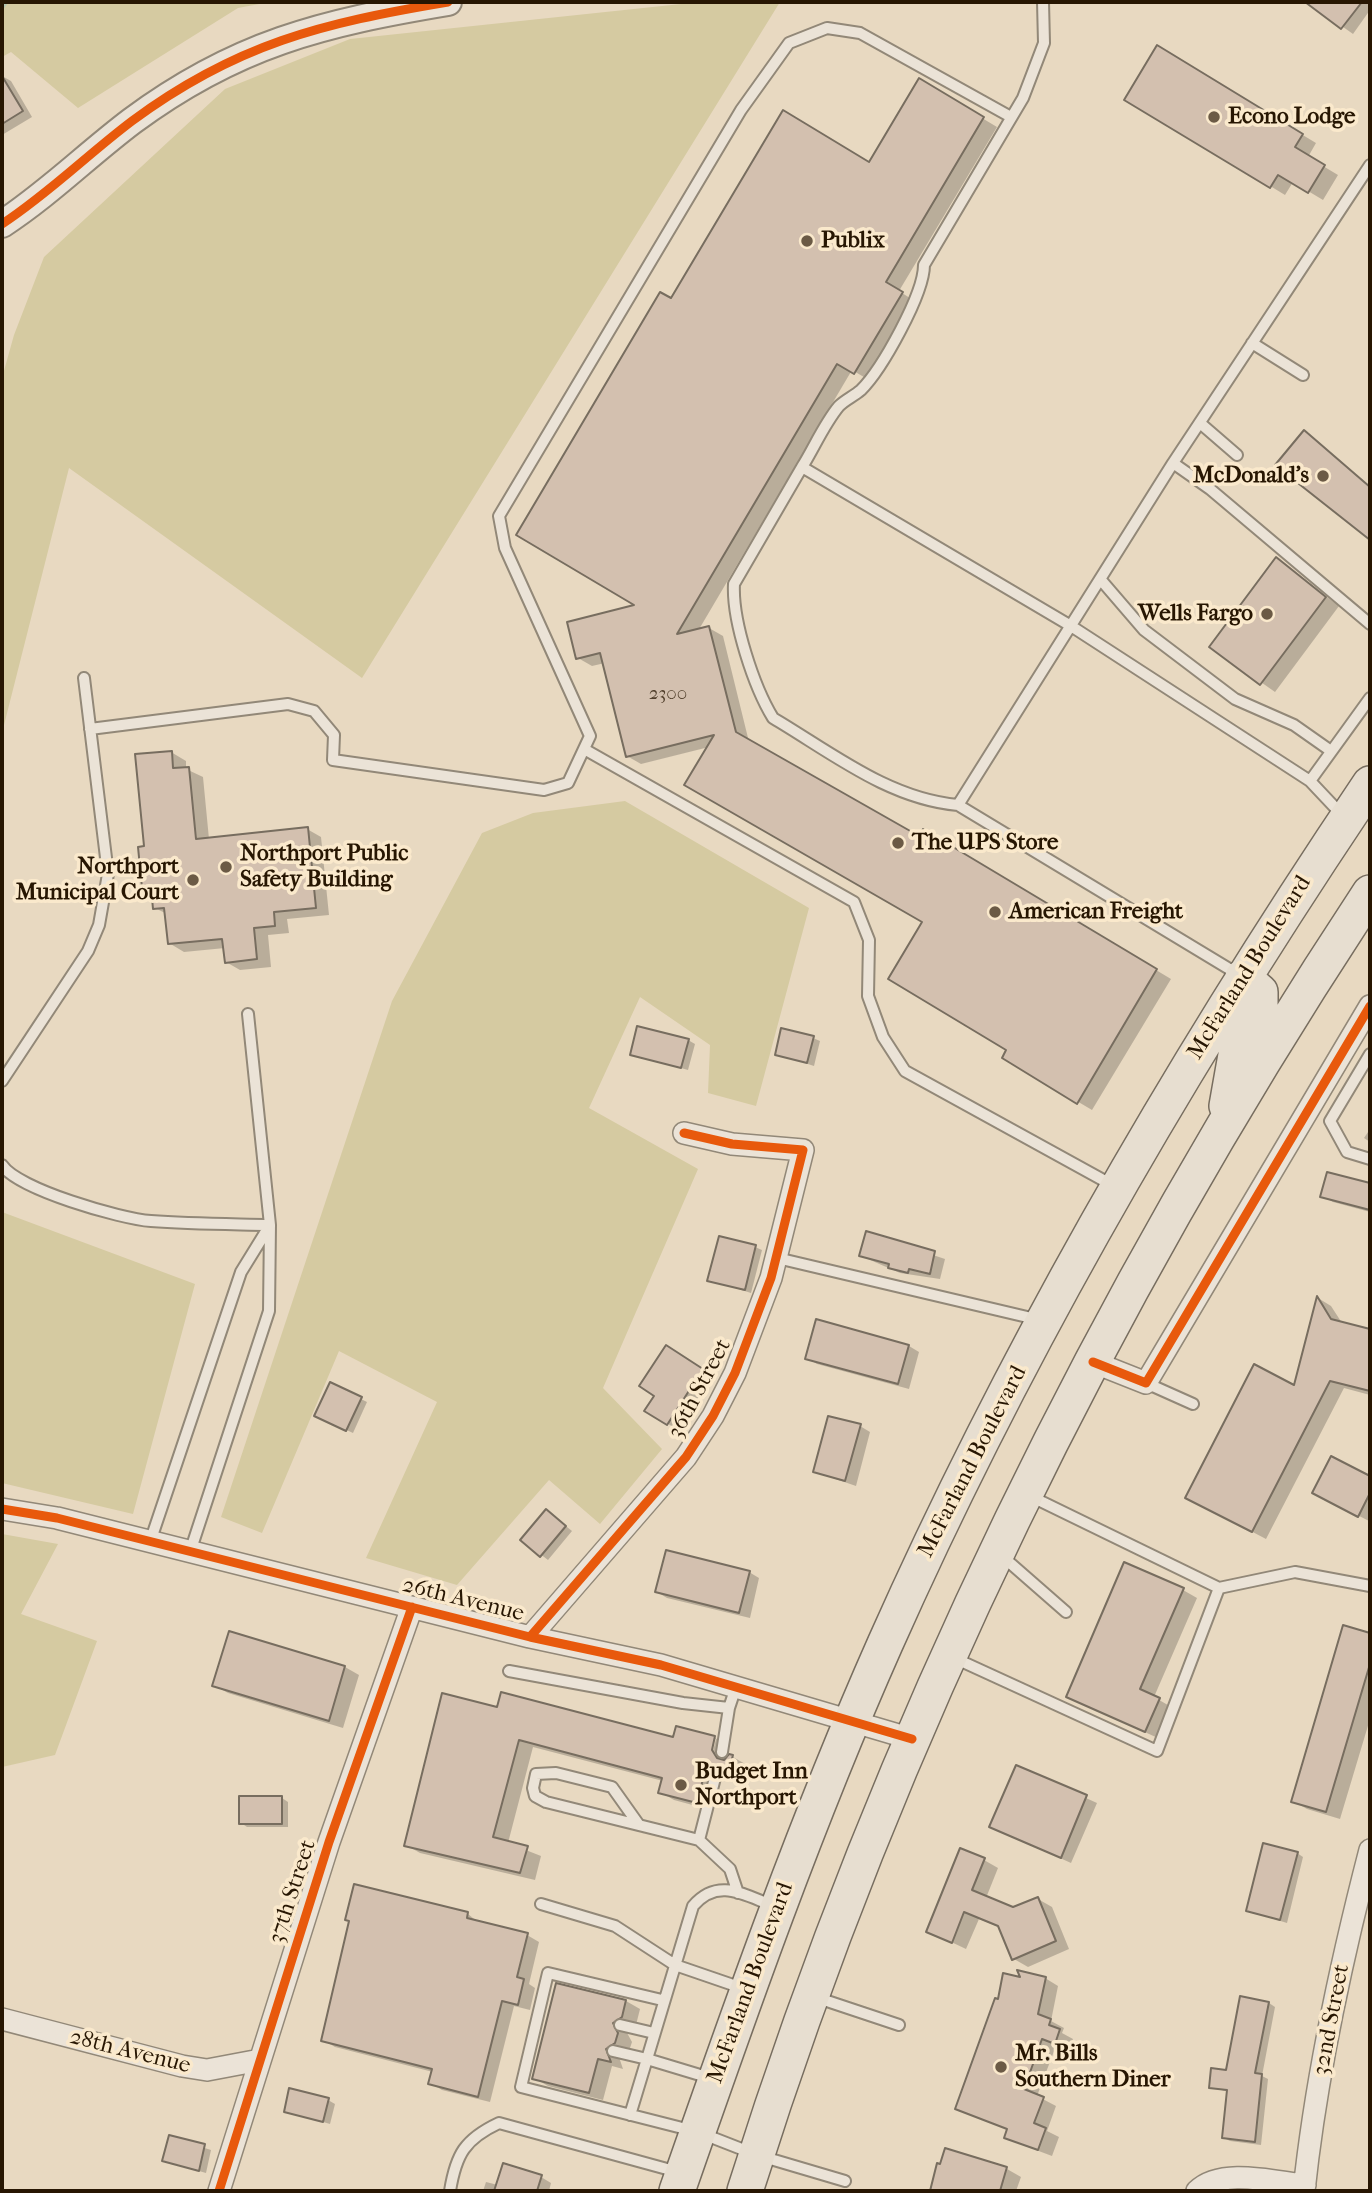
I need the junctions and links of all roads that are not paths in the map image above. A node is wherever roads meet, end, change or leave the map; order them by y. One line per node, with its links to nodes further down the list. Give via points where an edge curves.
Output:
1 (448, 2): 5 (street, via 309,29 238,56 132,121)
2 (1043, 2): 3 (lane, via 1044,43)
3 (1011, 117): 11 (lane, via 924,265 924,280 914,305 863,387 840,405); 18 (lane, via 860,33 827,28 789,43 741,110 499,516 505,548 586,723 590,736)
4 (1370, 165): 6 (lane)
5 (2, 224)
6 (1252, 343): 7 (lane); 8 (lane)
7 (1303, 375)
8 (1200, 423): 9 (lane); 10 (lane)
9 (1237, 455)
10 (1173, 463): 12 (lane); 13 (lane)
11 (802, 467): 14 (lane); 22 (lane, via 734,584 733,604 762,700 773,718 896,792)
12 (1101, 580): 14 (lane); 19 (lane, via 1144,630 1225,691 1294,725)
13 (1370, 624)
14 (1072, 626): 20 (lane); 22 (lane)
15 (84, 678): 17 (lane)
16 (1370, 698): 19 (lane)
17 (90, 729): 18 (lane, via 288,704 314,711 334,735 333,760 544,790 568,783); 29 (lane, via 108,874 99,925 88,951)
18 (584, 749): 34 (lane, via 854,902 869,940 868,996 883,1037 905,1071)
19 (1331, 751): 20 (lane)
20 (1310, 781): 23 (lane)
21 (1370, 784): 23 (highway, McFarland Boulevard)
22 (958, 805): 25 (lane)
23 (1346, 820): 25 (highway, McFarland Boulevard)
24 (1370, 893): 30 (highway)
25 (1243, 977): 30 (highway, via 1260,992 1260,1008 1236,1055); 34 (highway, McFarland Boulevard)
26 (1370, 1006): 39 (street)
27 (248, 1014): 35 (lane)
28 (1370, 1054): 32 (lane, via 1330,1121 1347,1152)
29 (2, 1082)
30 (1226, 1122): 38 (highway)
31 (684, 1133): 36 (street, 36th Street, via 732,1144 803,1150)
32 (1370, 1160)
33 (2, 1165): 35 (lane, via 8,1174 42,1192 148,1221)
34 (1116, 1187): 37 (highway, McFarland Boulevard)
35 (270, 1225): 43 (lane, via 241,1272); 44 (lane, via 269,1311)
36 (777, 1258): 37 (lane); 50 (street, 36th Street, via 735,1373 686,1457)
37 (1044, 1321): 55 (highway, McFarland Boulevard, via 965,1472)
38 (1093, 1362): 39 (street); 41 (highway)
39 (1146, 1383): 40 (lane)
40 (1193, 1404)
41 (1026, 1494): 45 (highway); 47 (lane)
42 (2, 1509): 43 (street, 26th Avenue)
43 (150, 1542): 44 (street, 26th Avenue)
44 (190, 1552): 48 (street, 26th Avenue)
45 (998, 1552): 49 (lane); 51 (highway)
46 (1370, 1586): 47 (lane, via 1295,1572)
47 (1219, 1588): 51 (lane, via 1157,1751)
48 (412, 1608): 50 (street, 26th Avenue); 75 (street, 37th Street, via 329,1842)
49 (1066, 1612)
50 (530, 1637): 53 (street, 26th Avenue, via 661,1665)
51 (950, 1656): 56 (highway)
52 (509, 1671): 54 (lane)
53 (736, 1687): 54 (lane); 55 (street, 26th Avenue)
54 (729, 1708): 57 (lane)
55 (852, 1721): 56 (street, 26th Avenue); 64 (highway, McFarland Boulevard)
56 (912, 1739): 67 (highway)
57 (722, 1752)
58 (716, 1774): 60 (lane)
59 (639, 1825): 59 (lane, via 546,1802 535,1796 536,1774 556,1773 612,1787); 60 (lane)
60 (699, 1840): 62 (lane, via 730,1869)
61 (1370, 1850): 82 (street, 32nd Street, via 1326,2047)
62 (738, 1893): 64 (lane); 65 (lane, via 720,1889 704,1893 693,1906)
63 (541, 1904): 65 (lane, via 615,1926)
64 (778, 1908): 66 (highway, McFarland Boulevard)
65 (675, 1965): 66 (lane); 68 (lane)
66 (748, 1990): 76 (highway, McFarland Boulevard)
67 (812, 1996): 71 (lane); 79 (highway)
68 (662, 2000): 72 (lane); 77 (lane, via 548,1973 544,2008 521,2087)
69 (2, 2019): 75 (street, 28th Avenue, via 207,2070)
70 (620, 2025): 72 (lane)
71 (899, 2025)
72 (654, 2033): 74 (lane)
73 (613, 2051): 74 (lane)
74 (647, 2059): 76 (lane); 77 (lane)
75 (260, 2060): 83 (street, 37th Street)
76 (716, 2080): 78 (highway, McFarland Boulevard)
77 (630, 2115): 78 (lane)
78 (698, 2132): 79 (lane); 81 (highway, McFarland Boulevard)
79 (757, 2154): 80 (lane); 85 (highway)
80 (845, 2181)
81 (681, 2182): 84 (lane, via 499,2123 474,2134 454,2166)
82 (1305, 2188): 86 (street, via 1228,2178)
83 (219, 2191)
84 (450, 2191)
85 (745, 2191)
86 (1197, 2191)

